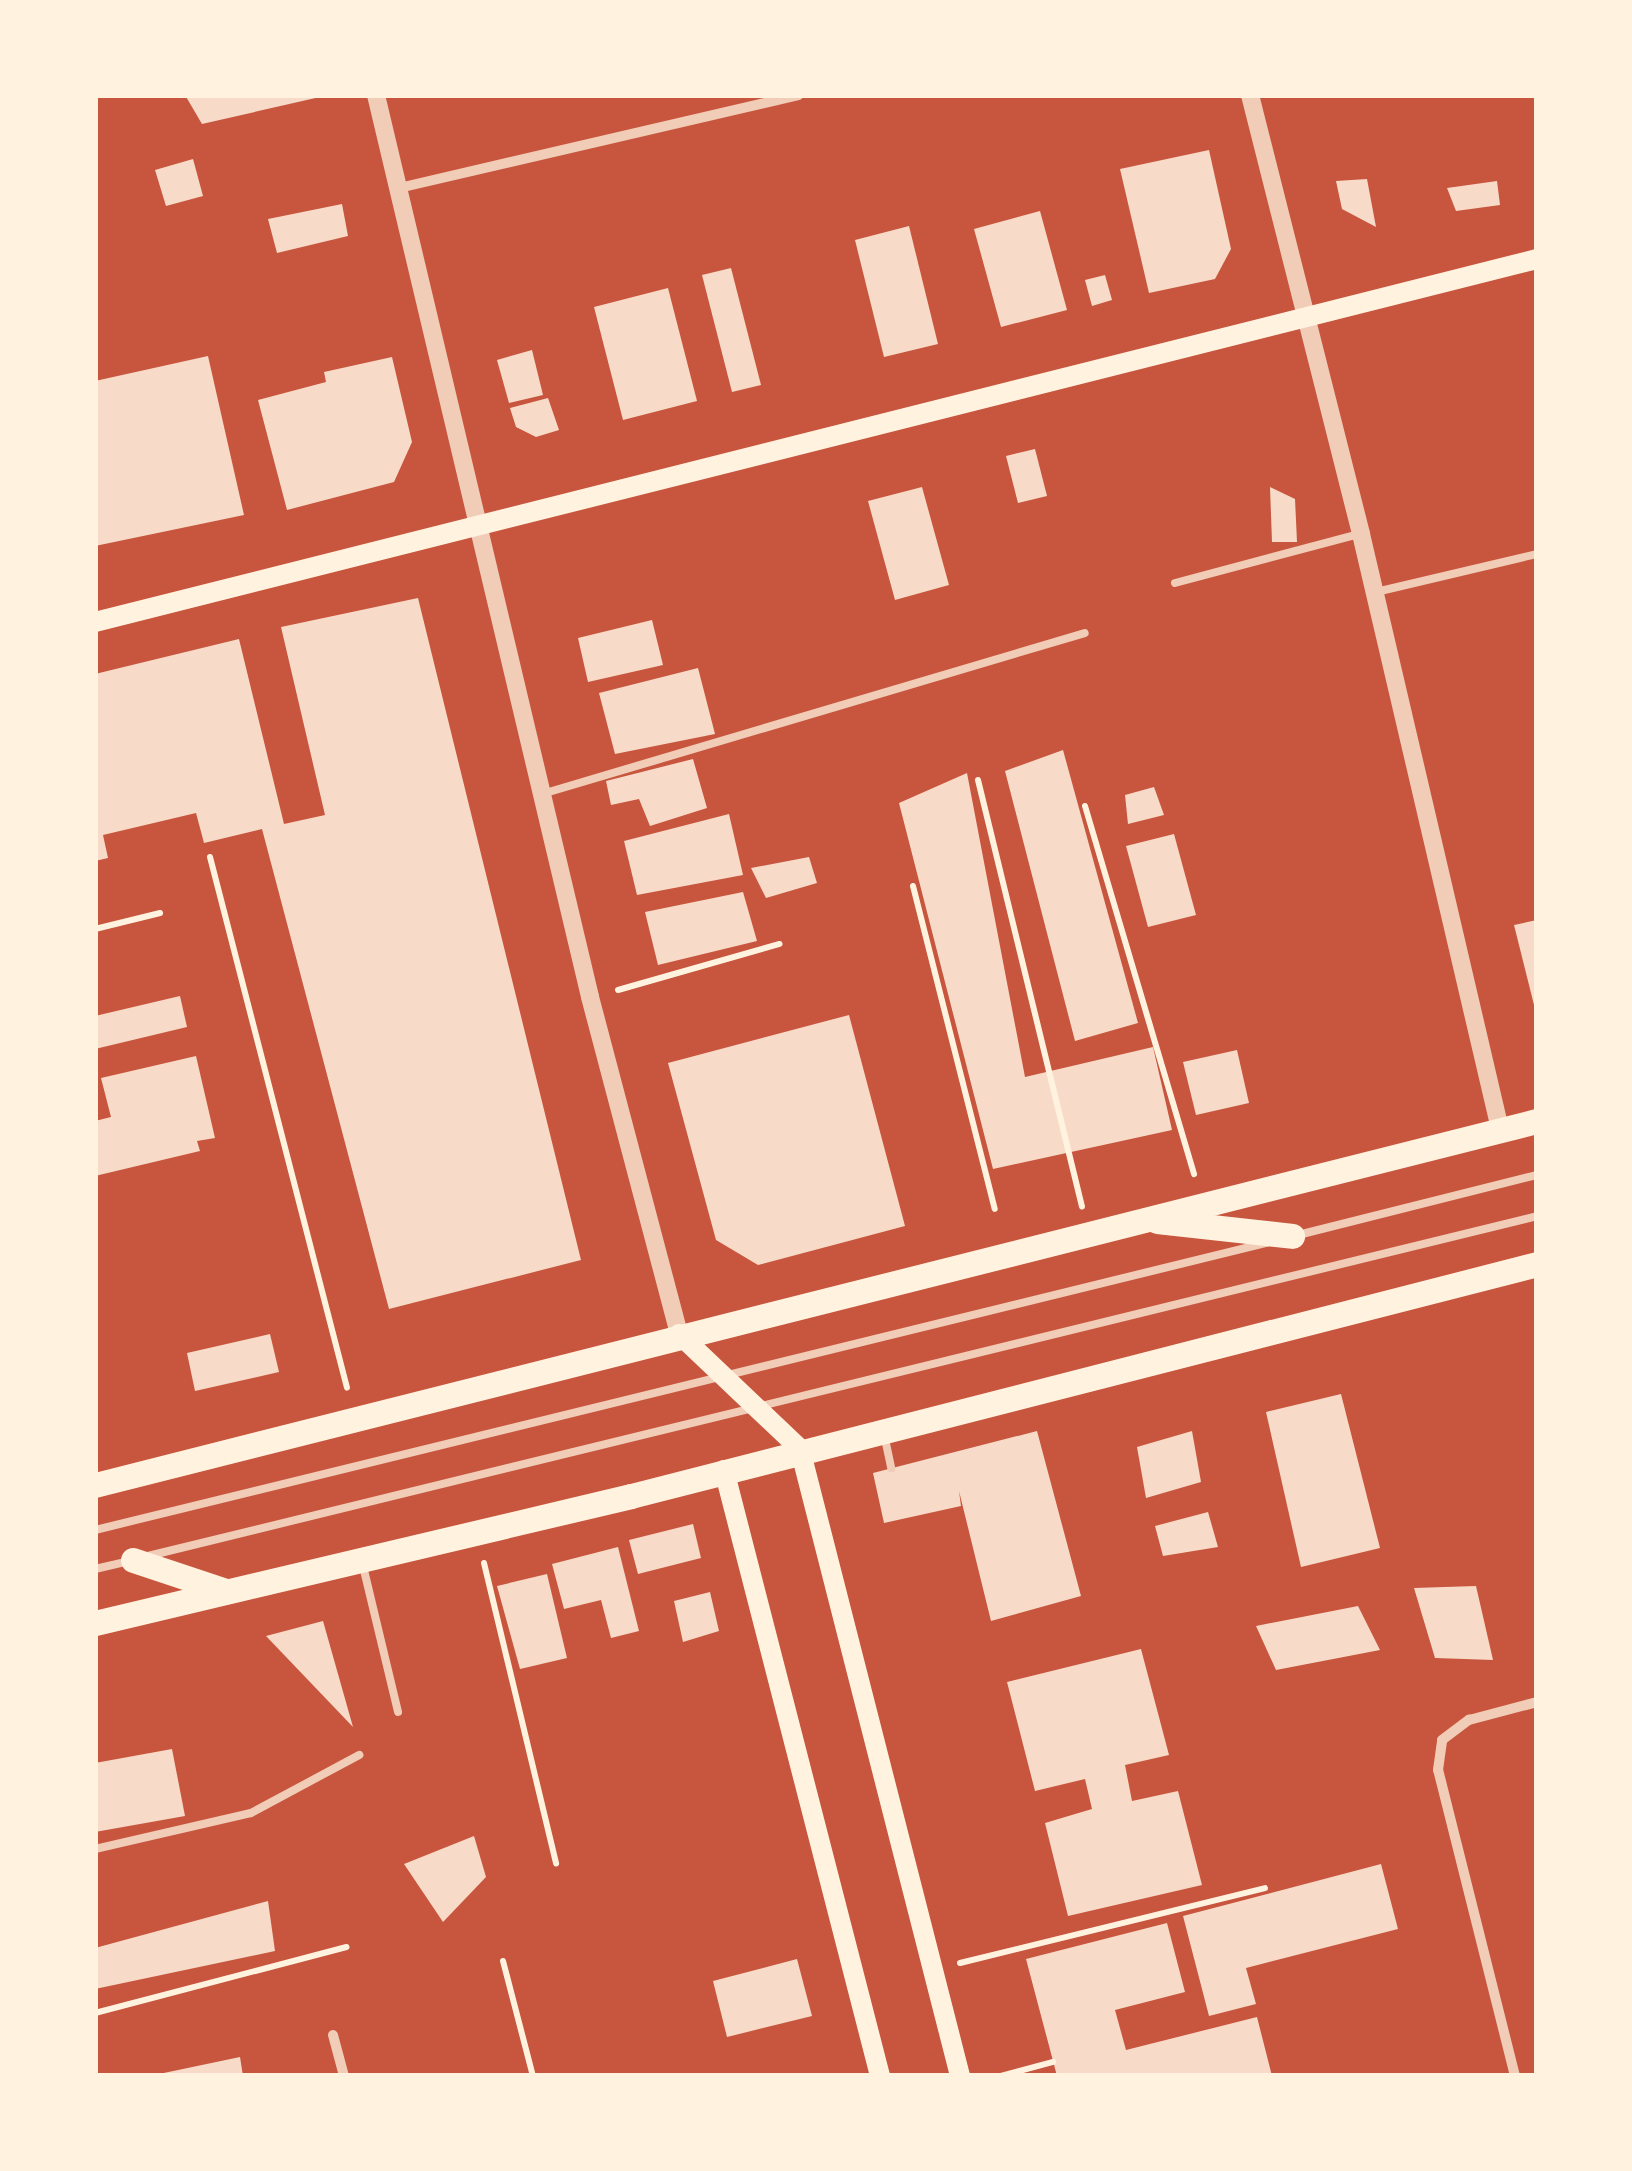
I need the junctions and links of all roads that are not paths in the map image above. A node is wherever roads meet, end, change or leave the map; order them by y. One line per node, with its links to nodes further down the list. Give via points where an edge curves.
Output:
1 (376, 95): 4 (street)
2 (798, 95): 4 (street)
3 (1250, 95): 6 (street)
4 (399, 188): 7 (street)
5 (1537, 259): 6 (main road)
6 (1308, 316): 7 (main road); 8 (street)
7 (478, 526): 12 (main road); 14 (street)
8 (1362, 534): 10 (lane); 11 (street)
9 (1537, 554): 11 (lane)
10 (1175, 583)
11 (1375, 592): 16 (street)
12 (95, 622)
13 (1085, 633): 14 (lane)
14 (542, 794): 22 (street)
15 (1537, 1121): 16 (main road)
16 (1500, 1129): 19 (main road)
17 (1537, 1175): 20 (lane)
18 (1537, 1216): 24 (lane)
19 (1139, 1218): 20 (main road); 22 (main road)
20 (1292, 1236): 23 (lane)
21 (1537, 1264): 25 (main road)
22 (679, 1334): 23 (main road); 29 (main road)
23 (724, 1379): 24 (main road); 30 (lane)
24 (754, 1410): 26 (main road); 32 (lane)
25 (882, 1427): 26 (main road); 27 (lane)
26 (800, 1449): 28 (main road); 43 (main road)
27 (891, 1468)
28 (724, 1470): 31 (main road); 42 (main road)
29 (95, 1485)
30 (95, 1530)
31 (362, 1558): 34 (main road); 37 (lane)
32 (134, 1560): 33 (lane); 34 (main road)
33 (95, 1569)
34 (223, 1590): 35 (main road)
35 (95, 1623)
36 (1537, 1702): 44 (street, via 1469,1720 1442,1740 1438,1770)
37 (398, 1712)
38 (359, 1755): 39 (lane, via 251,1813)
39 (95, 1849)
40 (333, 2035): 41 (street)
41 (344, 2076)
42 (880, 2076)
43 (960, 2076)
44 (1514, 2076)

